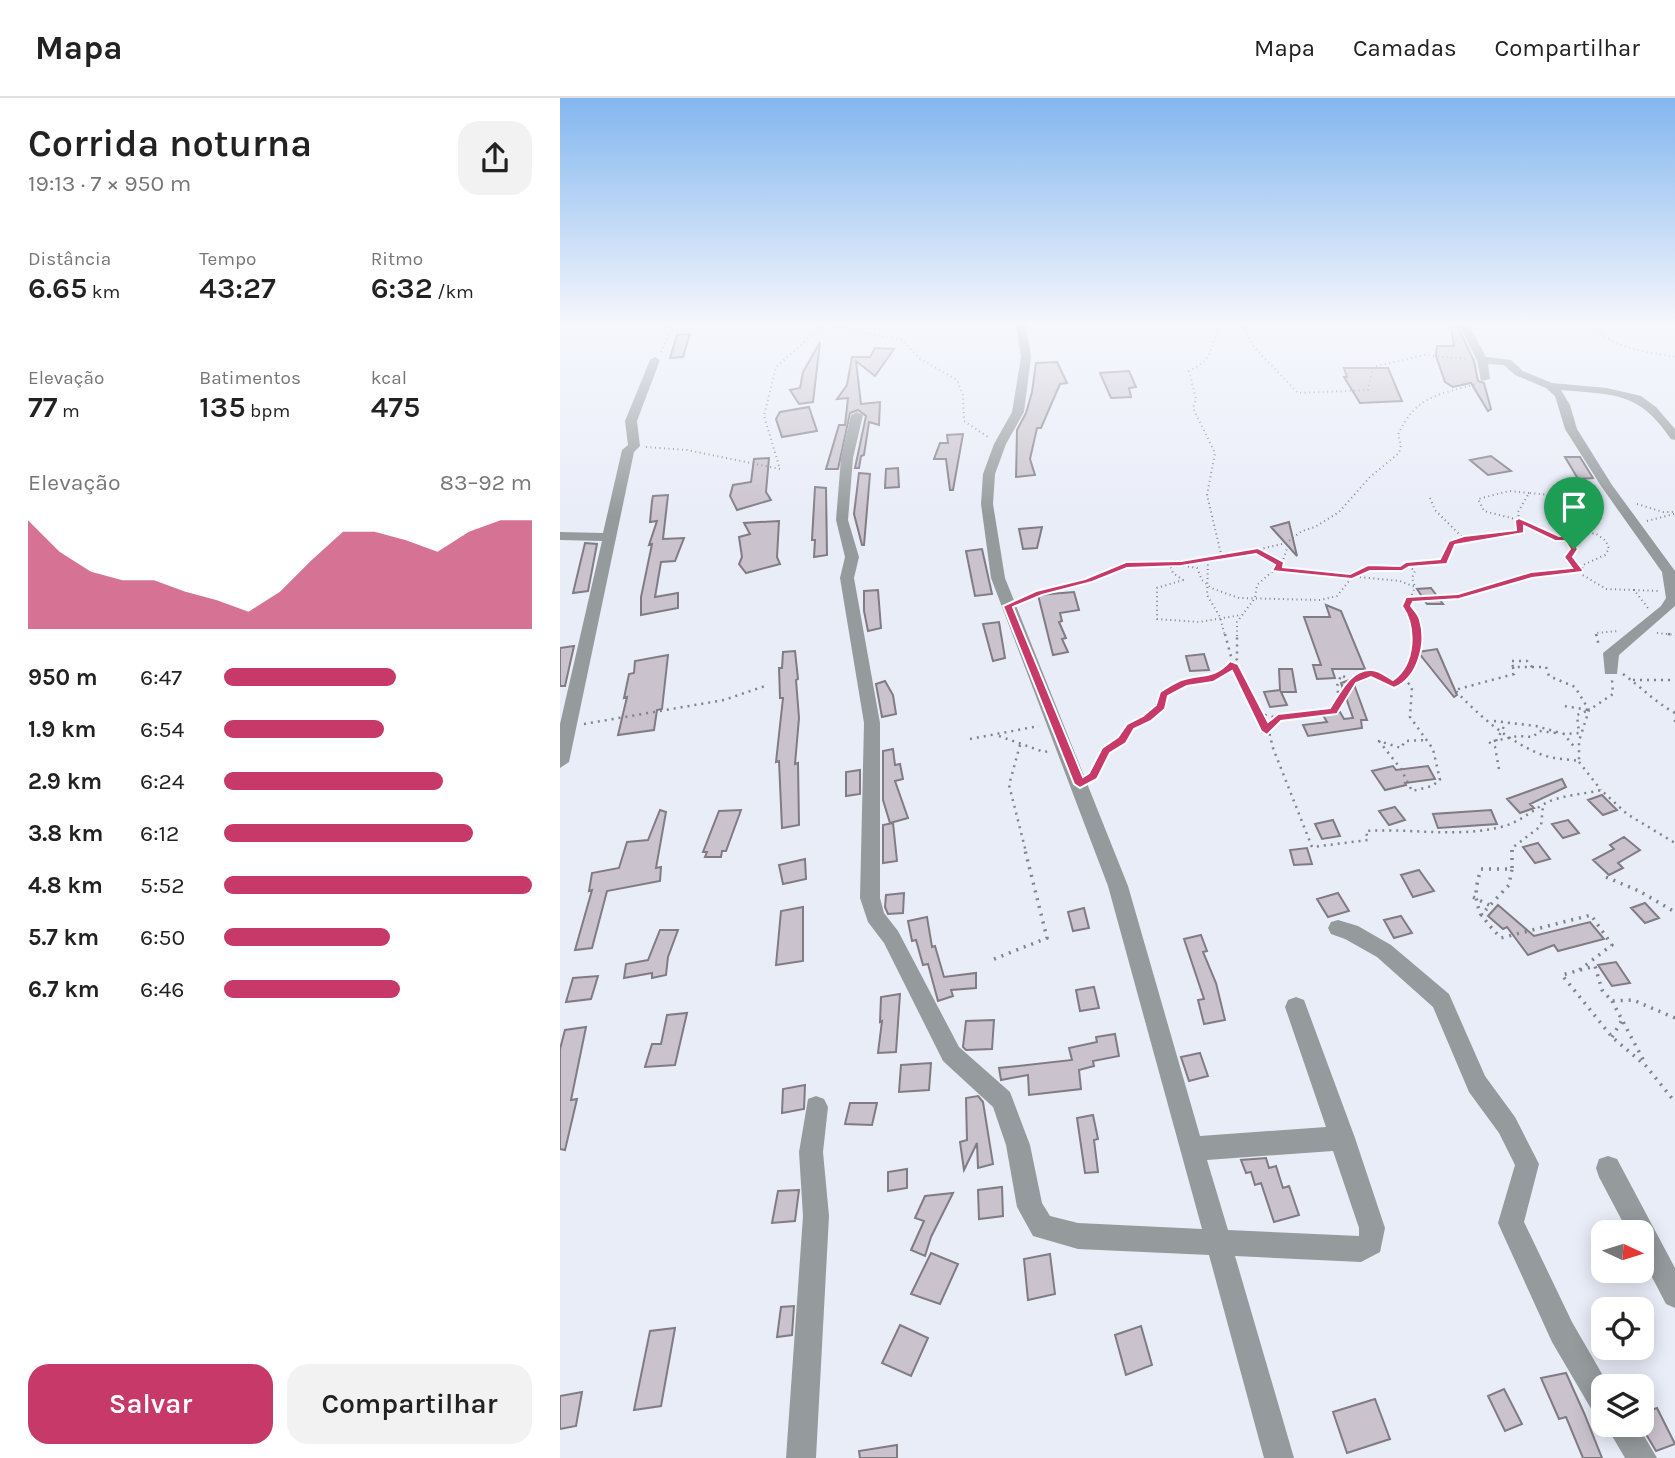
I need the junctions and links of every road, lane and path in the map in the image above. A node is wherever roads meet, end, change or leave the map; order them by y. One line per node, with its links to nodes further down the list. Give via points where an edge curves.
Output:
1 (644, 388): 14 (street, via 631,421)
2 (771, 388): 14 (path, via 764,416 780,469 687,450)
3 (960, 388): 13 (path, via 964,421)
4 (1021, 388): 13 (street, via 1018,412)
5 (1194, 388): 27 (path, via 1193,408 1215,453 1207,495)
6 (1294, 388): 7 (path, via 1298,393)
7 (1368, 388)
8 (1460, 388): 25 (path, via 1426,398 1403,424 1399,453 1339,512)
9 (1551, 388): 17 (street, via 1565,405 1571,429)
10 (1562, 388): 12 (street, via 1637,398 1663,419)
11 (857, 415): 105 (street, via 847,458 842,520 852,557 847,578 872,723 869,877 875,916 891,937 951,1054 1002,1100 1018,1145 1030,1207 1042,1227 1078,1236)
12 (1675, 437)
13 (999, 444): 45 (street, via 989,474 987,504 998,578)
14 (634, 446): 22 (street, via 628,450)
15 (1529, 493): 17 (path); 19 (path, via 1518,512); 19 (path, via 1509,491 1478,499 1484,511)
16 (1430, 498): 24 (path)
17 (1618, 500): 18 (path); 20 (street)
18 (1675, 513): 20 (path)
19 (1519, 520): 23 (path, via 1558,539); 24 (path, via 1521,532)
20 (1637, 526): 42 (street, via 1669,572)
21 (560, 536): 22 (street)
22 (607, 537): 65 (street)
23 (1567, 538): 35 (path, via 1574,549 1568,557); 35 (path, via 1591,533 1606,541 1609,550 1605,555 1583,565)
24 (1464, 539): 30 (path, via 1452,543 1444,562)
25 (1289, 541): 26 (path); 31 (path)
26 (1258, 551): 27 (path); 31 (path)
27 (1222, 558): 28 (path)
28 (1208, 560): 29 (path); 39 (path)
29 (1168, 563): 39 (path, via 1197,568); 45 (path, via 1126,565); 48 (path, via 1183,580 1157,588 1157,619 1173,623)
30 (1426, 563): 32 (path); 34 (path)
31 (1281, 564): 33 (path)
32 (1406, 564): 34 (path); 36 (path, via 1402,568 1368,568)
33 (1275, 569): 36 (path); 43 (path, via 1257,585)
34 (1415, 570): 37 (path)
35 (1580, 572): 41 (path, via 1617,593); 44 (path, via 1531,575 1459,596)
36 (1352, 577): 38 (path); 43 (path, via 1337,596 1329,598)
37 (1412, 578): 38 (path); 40 (path)
38 (1400, 581): 40 (path)
39 (1207, 585): 43 (path, via 1239,598); 48 (path, via 1207,595)
40 (1416, 587): 44 (path)
41 (1634, 590): 42 (path); 47 (path, via 1649,613)
42 (1672, 592): 47 (street)
43 (1255, 598): 46 (path)
44 (1410, 599): 52 (path, via 1407,606 1416,619 1416,644 1414,661)
45 (1008, 606): 63 (street)
46 (1242, 614): 48 (path); 50 (path, via 1237,622 1237,659)
47 (1658, 615): 49 (street)
48 (1221, 620): 50 (path)
49 (1640, 632): 51 (street, via 1611,653); 51 (path, via 1596,634 1601,654)
50 (1233, 664): 67 (path); 81 (path, via 1210,680 1185,682 1163,694 1161,706 1130,726 1122,740 1106,750 1093,776)
51 (1611, 667): 53 (path); 59 (path, via 1614,694)
52 (1403, 678): 55 (path, via 1394,685 1371,673); 73 (path, via 1412,687 1411,723)
53 (1633, 680): 54 (path); 60 (path, via 1652,700)
54 (1675, 680)
55 (1352, 681): 57 (path); 57 (path, via 1341,675 1337,686)
56 (768, 685): 65 (path, via 686,708)
57 (1340, 705): 61 (path, via 1334,711)
58 (1564, 706): 59 (path)
59 (1589, 710): 62 (path, via 1580,689 1569,680 1549,676 1546,667 1513,667 1514,674 1455,690); 68 (path); 68 (path, via 1577,715)
60 (1675, 713)
61 (1278, 718): 67 (path); 67 (path, via 1265,715)
62 (1492, 721): 64 (path); 66 (path)
63 (1056, 722): 70 (path); 76 (street)
64 (1506, 723): 66 (path); 69 (path)
65 (567, 727): 79 (street)
66 (1501, 728): 71 (path); 74 (path)
67 (1267, 731): 83 (path, via 1312,847 1368,840 1366,831 1440,834 1501,827)
68 (1579, 733): 69 (path); 77 (path)
69 (1564, 734): 71 (path, via 1539,731 1533,737); 77 (path)
70 (998, 736): 72 (path); 75 (path)
71 (1514, 738): 74 (path); 78 (path, via 1543,755)
72 (970, 739)
73 (1427, 740): 73 (path, via 1434,750 1440,780 1412,791 1379,741 1401,748 1405,741)
74 (1496, 741): 80 (path, via 1489,742 1495,747)
75 (1020, 745): 76 (path, via 1044,752); 92 (path, via 1009,785 1047,938)
76 (1066, 748): 81 (street)
77 (1576, 749): 78 (path)
78 (1579, 761): 82 (path)
79 (560, 762)
80 (1499, 769)
81 (1080, 784): 103 (street, via 1118,886)
82 (1601, 790): 83 (path); 84 (path, via 1627,814)
83 (1543, 806): 85 (path, via 1541,826 1512,848)
84 (1675, 843)
85 (1512, 869): 87 (path, via 1481,869); 88 (path, via 1509,885)
86 (1606, 877): 89 (path)
87 (1473, 897): 88 (path); 90 (path)
88 (1492, 906): 90 (path)
89 (1675, 912)
90 (1480, 916): 93 (path, via 1501,938 1591,915 1612,945)
91 (1338, 928): 107 (street, via 1384,951 1441,1001 1476,1084 1507,1125 1527,1164 1511,1223 1562,1332)
92 (995, 958)
93 (1578, 971): 94 (path, via 1595,966 1602,990); 98 (path, via 1562,975)
94 (1612, 1001): 96 (path, via 1633,1000); 97 (path)
95 (1296, 1007): 102 (street)
96 (1675, 1018)
97 (1622, 1020): 98 (path); 99 (path)
98 (1612, 1037): 99 (path)
99 (1647, 1066): 100 (path)
100 (1675, 1102)
101 (816, 1107): 109 (street, via 811,1152 816,1216)
102 (1343, 1138): 103 (street); 105 (street, via 1372,1227 1371,1243 1361,1249)
103 (1194, 1149): 105 (street)
104 (1608, 1168): 106 (street)
105 (1217, 1242): 110 (street)
106 (1675, 1295)
107 (1591, 1382)
108 (1628, 1437): 111 (street)
109 (802, 1458)
110 (1279, 1458)
111 (1642, 1458)

